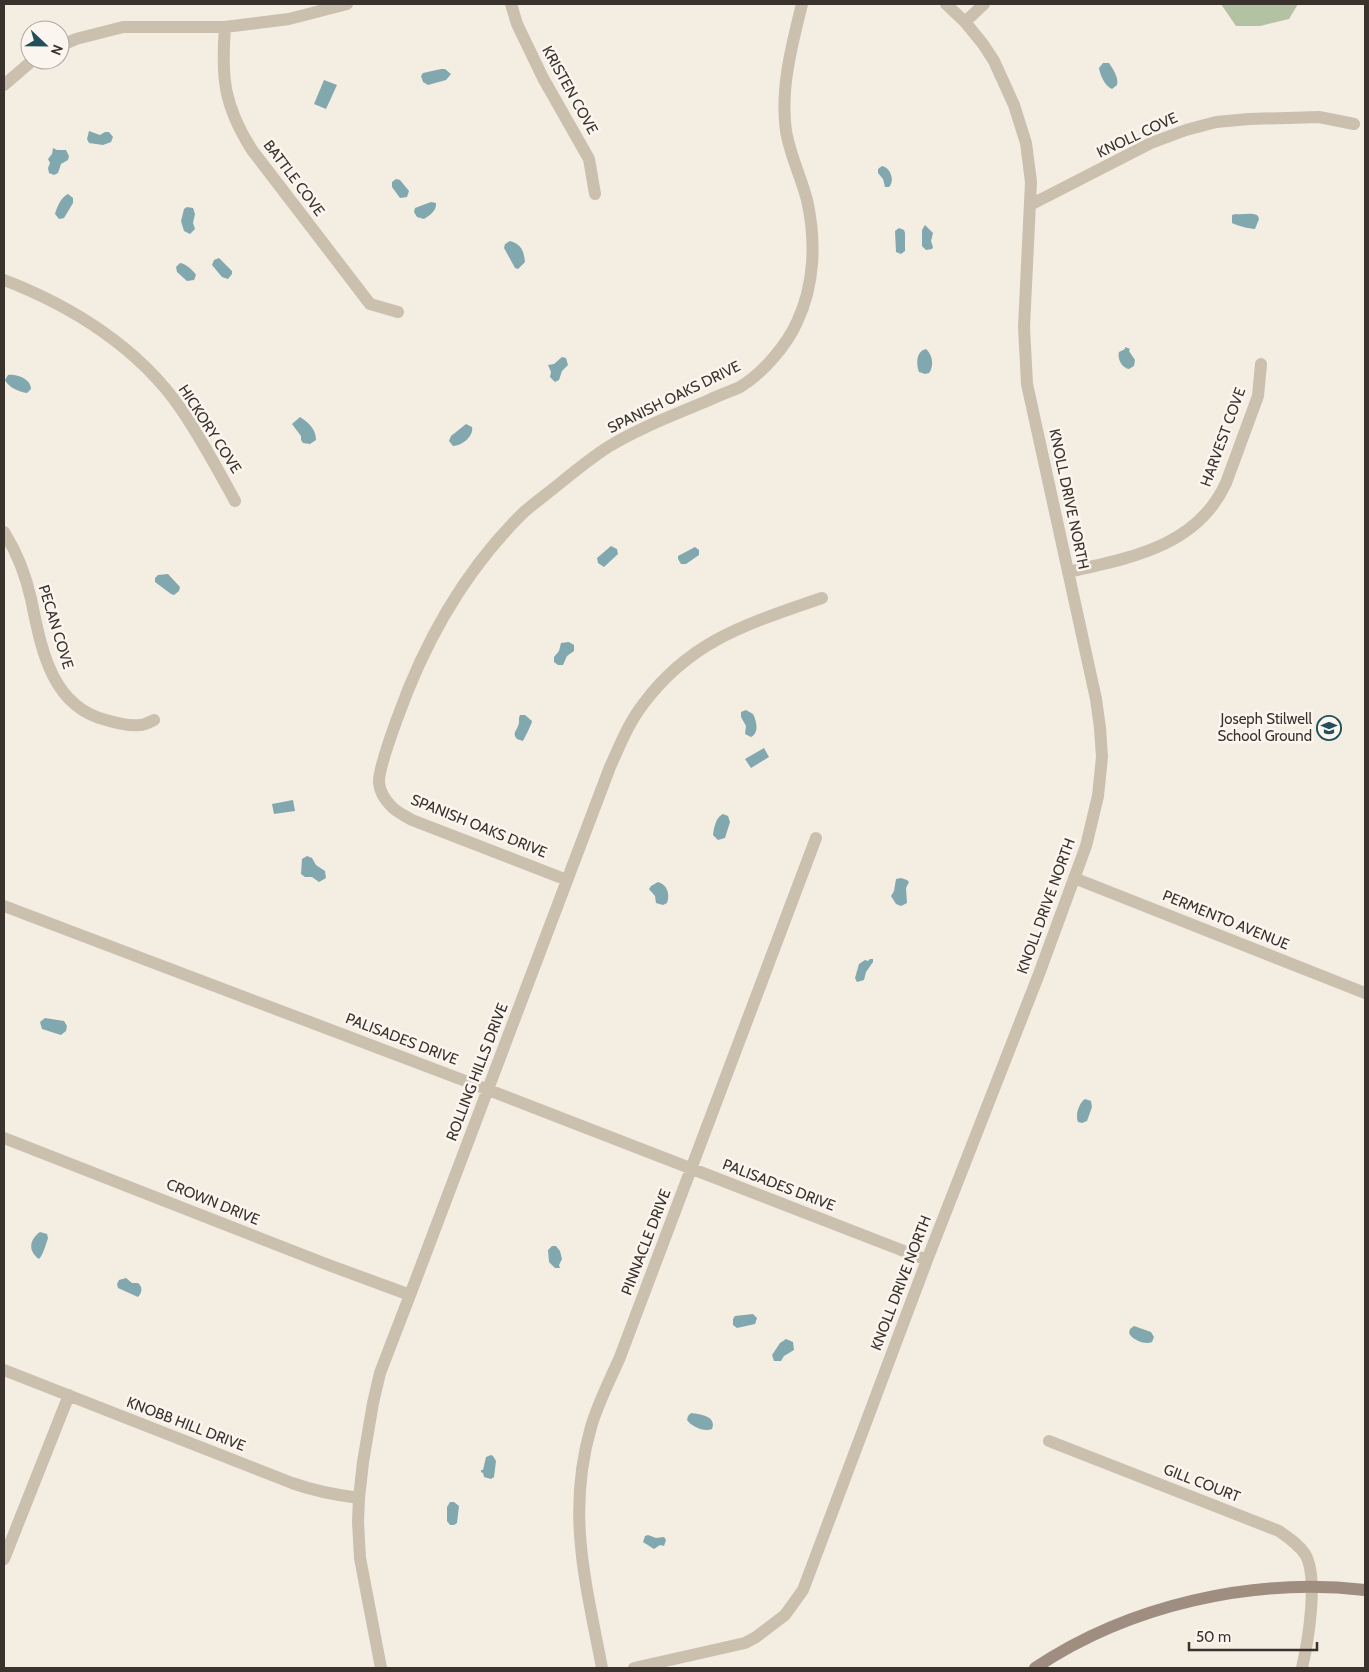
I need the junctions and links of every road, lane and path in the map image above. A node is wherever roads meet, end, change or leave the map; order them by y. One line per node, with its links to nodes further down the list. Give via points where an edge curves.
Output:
1 (347, 4): 7 (street, via 289,18)
2 (512, 4): 12 (street, KRISTEN COVE, via 517,24 543,78 589,159)
3 (802, 4): 24 (street, SPANISH OAKS DRIVE, via 785,87 786,132 807,202 813,239 811,276 797,323 778,352 741,386 611,446 588,460 524,512 488,550 439,624 404,700 389,742 379,780 381,791 391,806 412,820)
4 (946, 4): 6 (street, KNOLL DRIVE NORTH)
5 (984, 4): 6 (street)
6 (965, 22): 13 (street, KNOLL DRIVE NORTH, via 984,44 1014,105 1026,143)
7 (225, 27): 8 (street, via 123,27); 15 (street, BATTLE COVE, via 224,84 239,129 370,304)
8 (70, 42)
9 (21, 70): 10 (street)
10 (4, 85)
11 (1354, 124): 13 (street, KNOLL COVE, via 1319,117 1216,122 1151,143)
12 (595, 194)
13 (1030, 205): 19 (street, KNOLL DRIVE NORTH, via 1024,327 1027,384)
14 (4, 280): 17 (street, HICKORY COVE, via 89,321 125,349 181,408)
15 (398, 312)
16 (1261, 364): 19 (street, HARVEST COVE, via 1258,396 1226,483 1210,510 1183,534 1155,548)
17 (235, 501)
18 (4, 532): 21 (street, PECAN COVE, via 23,573 50,670 62,692 86,712 115,723 141,725)
19 (1068, 572): 23 (street, KNOLL DRIVE NORTH, via 1096,699 1102,757 1096,804)
20 (822, 598): 24 (street, ROLLING HILLS DRIVE, via 728,632 697,650 662,680 643,703 610,767)
21 (154, 720)
22 (816, 838): 29 (street, PINNACLE DRIVE)
23 (1074, 878): 26 (street, PERMENTO AVENUE); 30 (street, KNOLL DRIVE NORTH, via 1040,974)
24 (568, 880): 27 (street, ROLLING HILLS DRIVE)
25 (4, 906): 27 (street, PALISADES DRIVE)
26 (1365, 992)
27 (488, 1090): 29 (street, PALISADES DRIVE); 31 (street, ROLLING HILLS DRIVE)
28 (4, 1138): 31 (street, CROWN DRIVE)
29 (691, 1168): 30 (street, PALISADES DRIVE); 40 (street, PINNACLE DRIVE, via 591,1425 584,1455 578,1505 579,1542)
30 (927, 1260): 41 (street, KNOLL DRIVE NORTH, via 803,1590 785,1616 745,1643)
31 (410, 1295): 35 (street, ROLLING HILLS DRIVE, via 380,1373)
32 (4, 1370): 33 (street, KNOBB HILL DRIVE)
33 (69, 1395): 35 (street, KNOBB HILL DRIVE, via 292,1483); 36 (street)
34 (1049, 1440): 37 (street, GILL COURT, via 1279,1531 1295,1542 1306,1556)
35 (359, 1498): 39 (street, ROLLING HILLS DRIVE, via 360,1558)
36 (4, 1559)
37 (1306, 1587): 38 (street); 42 (street, via 1243,1591 1128,1620); 43 (street, GILL COURT, via 1306,1646)
38 (1365, 1590)
39 (381, 1668)
40 (602, 1668)
41 (634, 1668)
42 (1035, 1668)
43 (1302, 1668)

